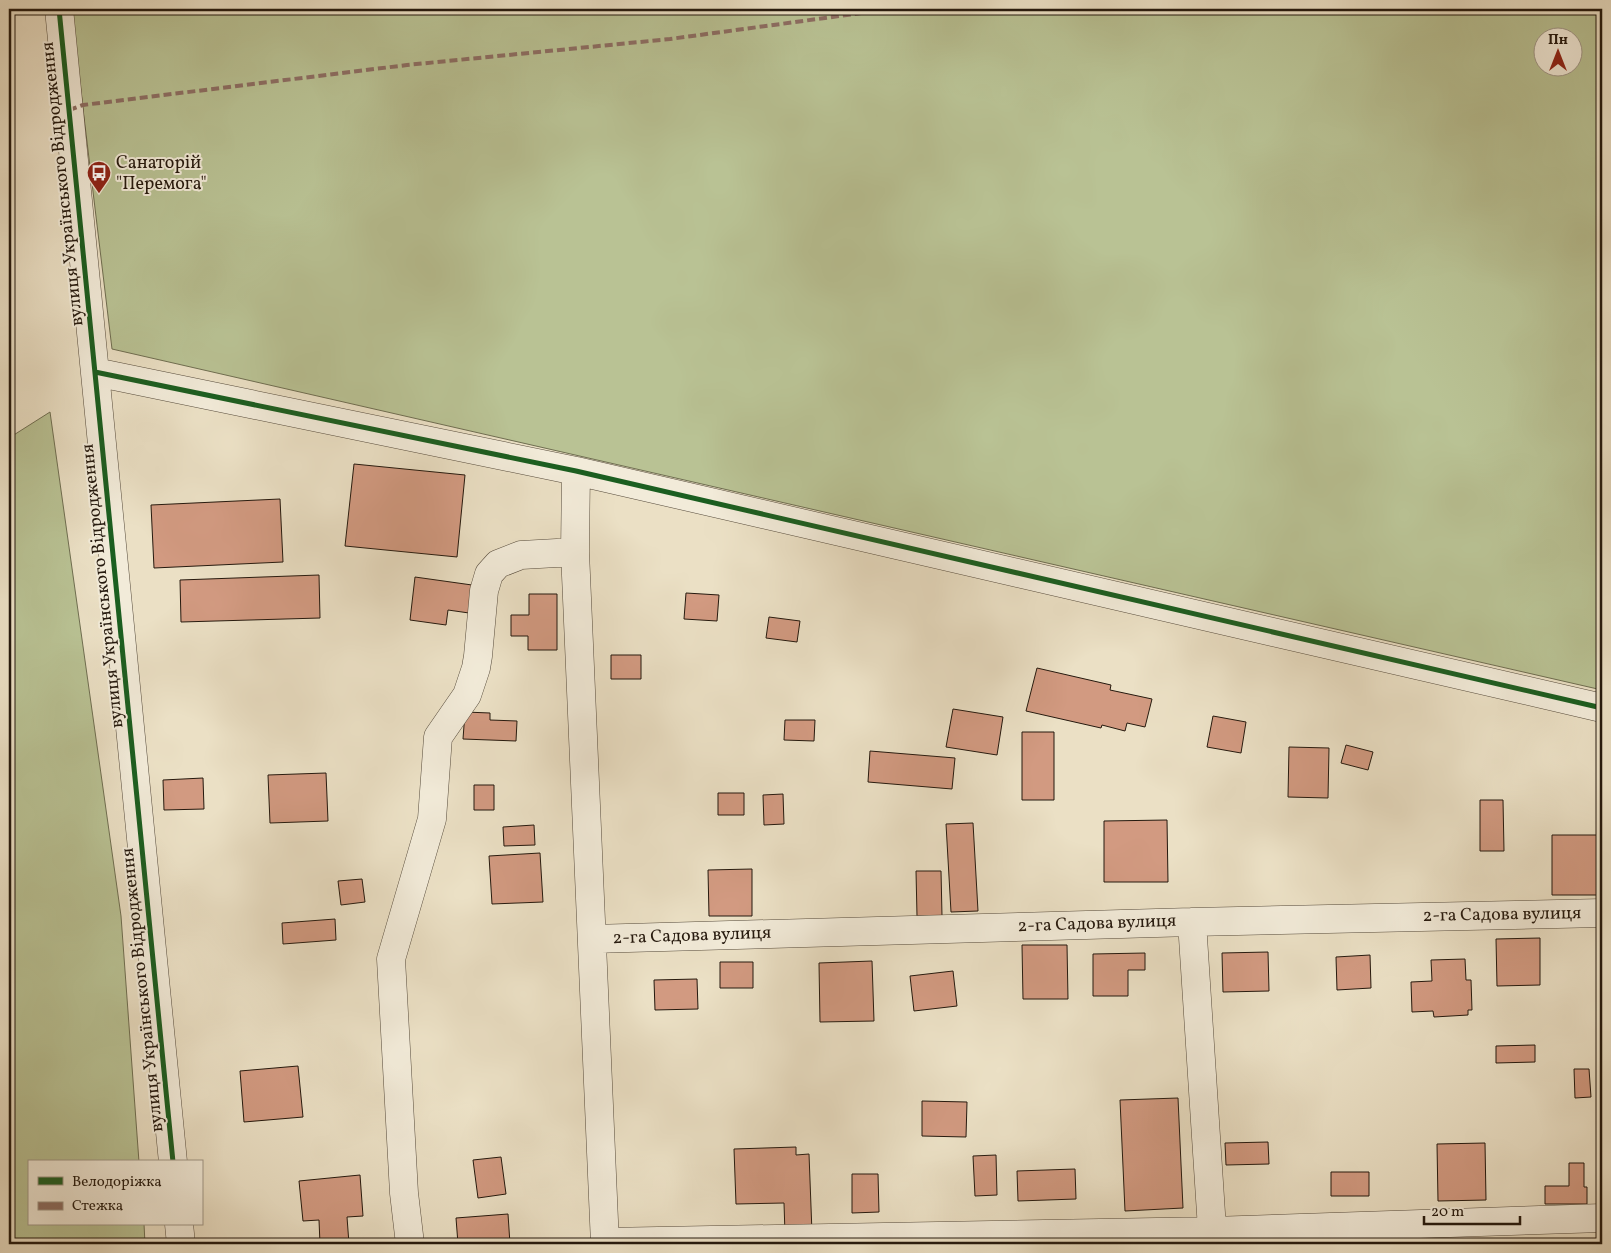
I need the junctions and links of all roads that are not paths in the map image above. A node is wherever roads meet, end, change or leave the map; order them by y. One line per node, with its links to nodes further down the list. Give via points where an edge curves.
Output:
1 (59, 9): 2 (street, вулиця Українського Відродження)
2 (95, 372): 3 (street); 9 (street, вулиця Українського Відродження)
3 (576, 471): 4 (street); 5 (street)
4 (575, 552): 8 (street); 15 (street, via 521,555 498,564 489,574 484,591 476,668 466,695 438,738 432,819 391,959 404,1193)
5 (1602, 708)
6 (1602, 913): 7 (street, 2-га Садова вулиця)
7 (1192, 922): 8 (street, 2-га Садова вулиця); 12 (street)
8 (592, 939): 13 (street)
9 (173, 1160)
10 (1602, 1218): 12 (street)
11 (179, 1226): 14 (street)
12 (1212, 1238): 13 (street)
13 (605, 1243)
14 (181, 1244)
15 (410, 1244)

